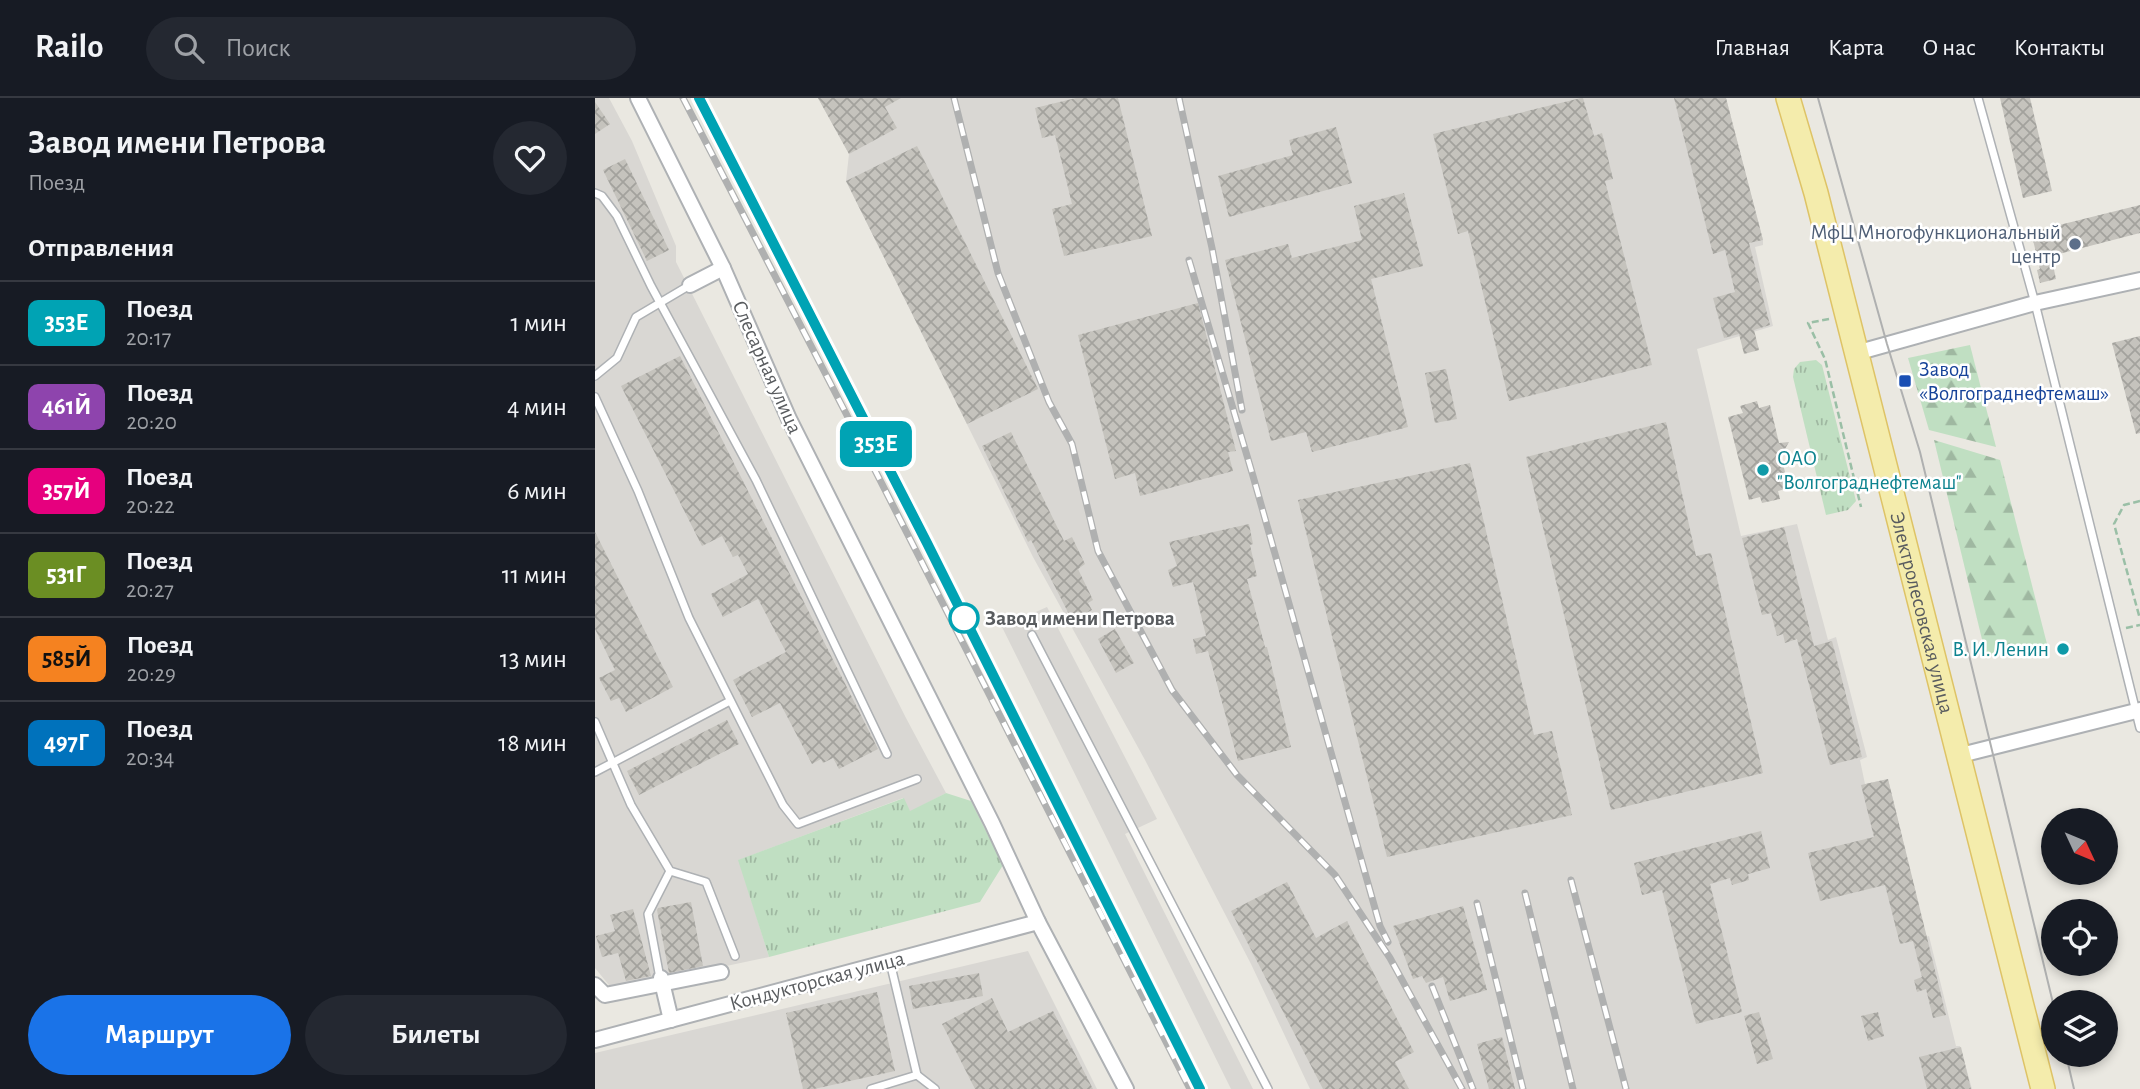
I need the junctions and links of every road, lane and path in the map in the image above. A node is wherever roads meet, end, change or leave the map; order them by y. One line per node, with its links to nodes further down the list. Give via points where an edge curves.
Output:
1 (638, 98): 5 (street, Слесарная улица)
2 (1788, 98): 10 (main road, Электролесовская улица)
3 (1977, 98): 9 (lane)
4 (595, 193): 8 (lane, via 617,216)
5 (723, 268): 7 (street); 30 (street, Слесарная улица, via 789,419)
6 (2140, 280): 9 (street)
7 (690, 285): 8 (lane)
8 (660, 303): 12 (lane, via 636,317 617,358); 24 (lane, via 756,480)
9 (2035, 303): 11 (street); 18 (lane)
10 (1847, 316): 11 (main road, Электролесовская улица); 15 (path, via 1808,323 1825,359)
11 (1856, 353): 25 (main road, Электролесовская улица)
12 (595, 376)
13 (595, 397): 20 (lane, via 639,491 689,618)
14 (2140, 501): 16 (path, via 2124,505 2115,524)
15 (1861, 507)
16 (2140, 619)
17 (2140, 625): 18 (path)
18 (2117, 630): 21 (lane)
19 (1032, 635): 42 (lane)
20 (730, 701): 26 (lane); 28 (lane, via 783,805 798,824)
21 (2138, 711): 23 (lane); 25 (street)
22 (595, 722): 26 (lane)
23 (2140, 727)
24 (887, 754)
25 (1957, 756): 43 (main road, Электролесовская улица)
26 (613, 762): 27 (lane); 29 (lane, via 631,805)
27 (595, 772)
28 (917, 779)
29 (670, 871): 31 (lane, via 706,882); 34 (lane, via 648,914)
30 (1038, 922): 32 (street, Кондукторская улица); 41 (street, Слесарная улица)
31 (735, 956)
32 (890, 961): 36 (street, Кондукторская улица); 38 (lane)
33 (721, 972): 34 (street)
34 (661, 981): 35 (street, via 605,995); 36 (street)
35 (595, 985)
36 (671, 1020): 37 (street, Кондукторская улица)
37 (595, 1040)
38 (916, 1075): 39 (lane); 40 (lane)
39 (871, 1089)
40 (935, 1089)
41 (1126, 1089)
42 (1268, 1089)
43 (2043, 1089)

